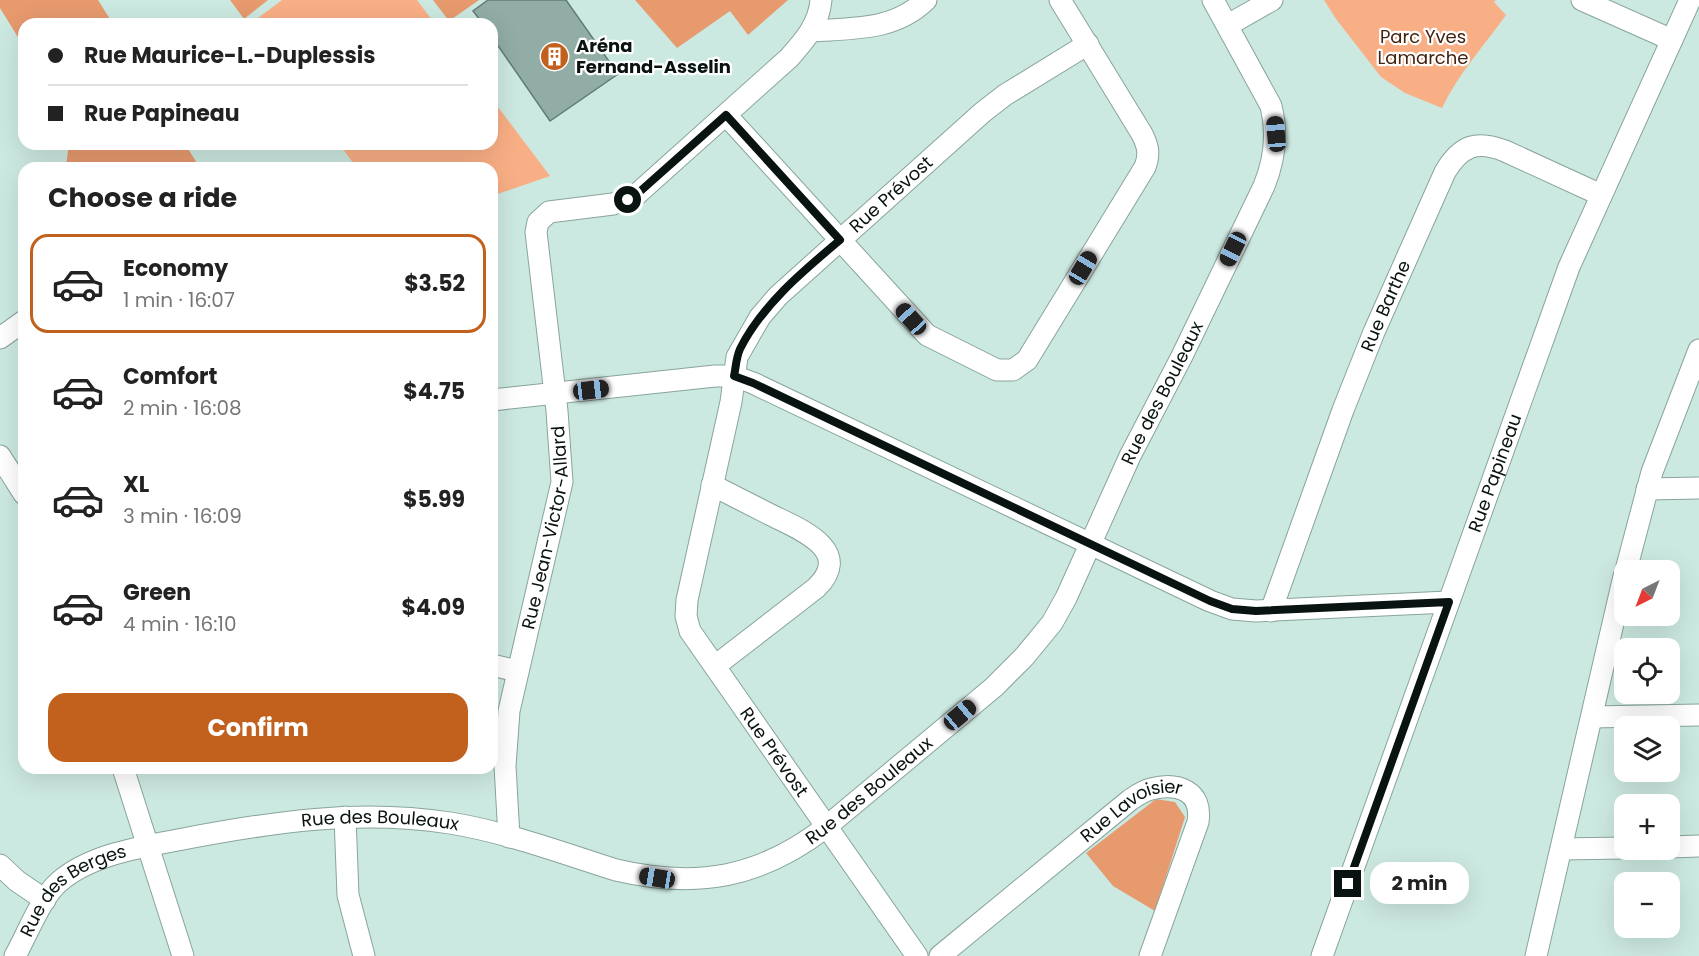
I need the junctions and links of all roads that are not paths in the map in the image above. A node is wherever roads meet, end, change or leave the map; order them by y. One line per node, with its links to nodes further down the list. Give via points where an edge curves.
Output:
1 (821, 0): 9 (street)
2 (926, 0): 9 (street, via 908,15 887,24)
3 (1060, 0): 11 (street)
4 (1213, 0): 8 (street, Rue des Bouleaux)
5 (1272, 0): 8 (street)
6 (1582, 0): 10 (street)
7 (1690, 0): 10 (street, Rue Papineau)
8 (1228, 25): 26 (street, Rue des Bouleaux, via 1271,106 1276,134 1273,162)
9 (812, 31): 12 (street, via 789,58)
10 (1672, 40): 13 (street, Rue Papineau)
11 (1088, 45): 14 (street, Rue Prévost, via 993,104); 14 (street, via 1142,134 1148,158 1022,364 1008,371 997,370 931,339)
12 (726, 115): 14 (street); 19 (street, Rue Jean-Victor-Allard, via 628,200 554,210 541,217 536,232)
13 (1601, 195): 28 (street, Rue Papineau, via 1557,298); 29 (street, Rue Barthe, via 1491,146 1472,147 1453,159 1374,332)
14 (840, 240): 18 (street, Rue Prévost, via 760,317 741,349)
15 (18, 325): 16 (street)
16 (0, 338)
17 (1699, 350): 25 (street)
18 (734, 376): 19 (street); 23 (street, Rue Prévost); 26 (street)
19 (555, 394): 20 (street); 33 (street, Rue Jean-Victor-Allard, via 562,482)
20 (498, 399)
21 (0, 456): 22 (street)
22 (18, 484)
23 (712, 485): 32 (street, Rue Prévost, via 686,609 690,631); 32 (street, via 814,537 827,553 829,563 828,572 816,588)
24 (1699, 488): 25 (street)
25 (1647, 489): 27 (street)
26 (1090, 544): 29 (street, via 1215,604 1244,611); 38 (street, Rue des Bouleaux, via 1059,612 1024,657 994,687)
27 (1629, 560)
28 (1449, 602): 29 (street); 53 (street, Rue Papineau)
29 (1271, 611)
30 (1614, 620): 35 (street)
31 (498, 666): 33 (street)
32 (715, 666): 38 (street, Rue Prévost)
33 (517, 671): 39 (street, Rue Jean-Victor-Allard, via 506,748)
34 (1699, 715): 35 (street)
35 (1592, 717): 44 (street)
36 (125, 774): 40 (street)
37 (345, 817): 39 (street, Rue des Bouleaux, via 430,821); 40 (street, Rue des Bouleaux, via 250,826); 49 (street, via 348,895)
38 (826, 827): 39 (street, Rue des Bouleaux, via 800,846 763,864 740,872 692,879 637,875); 50 (street, Rue Prévost)
39 (509, 837)
40 (149, 846): 46 (street, Rue des Berges, via 103,858 74,871 57,883); 48 (street)
41 (1699, 846): 42 (street)
42 (1680, 847)
43 (1614, 848): 44 (street)
44 (1562, 849): 54 (street)
45 (0, 865): 46 (street)
46 (45, 900): 47 (street, Rue des Berges)
47 (15, 956)
48 (183, 956)
49 (364, 956)
50 (917, 956)
51 (940, 956): 52 (street, Rue Lavoisier, via 1130,800 1149,790 1182,789 1195,798 1198,822)
52 (1150, 956)
53 (1322, 956)
54 (1536, 956)

